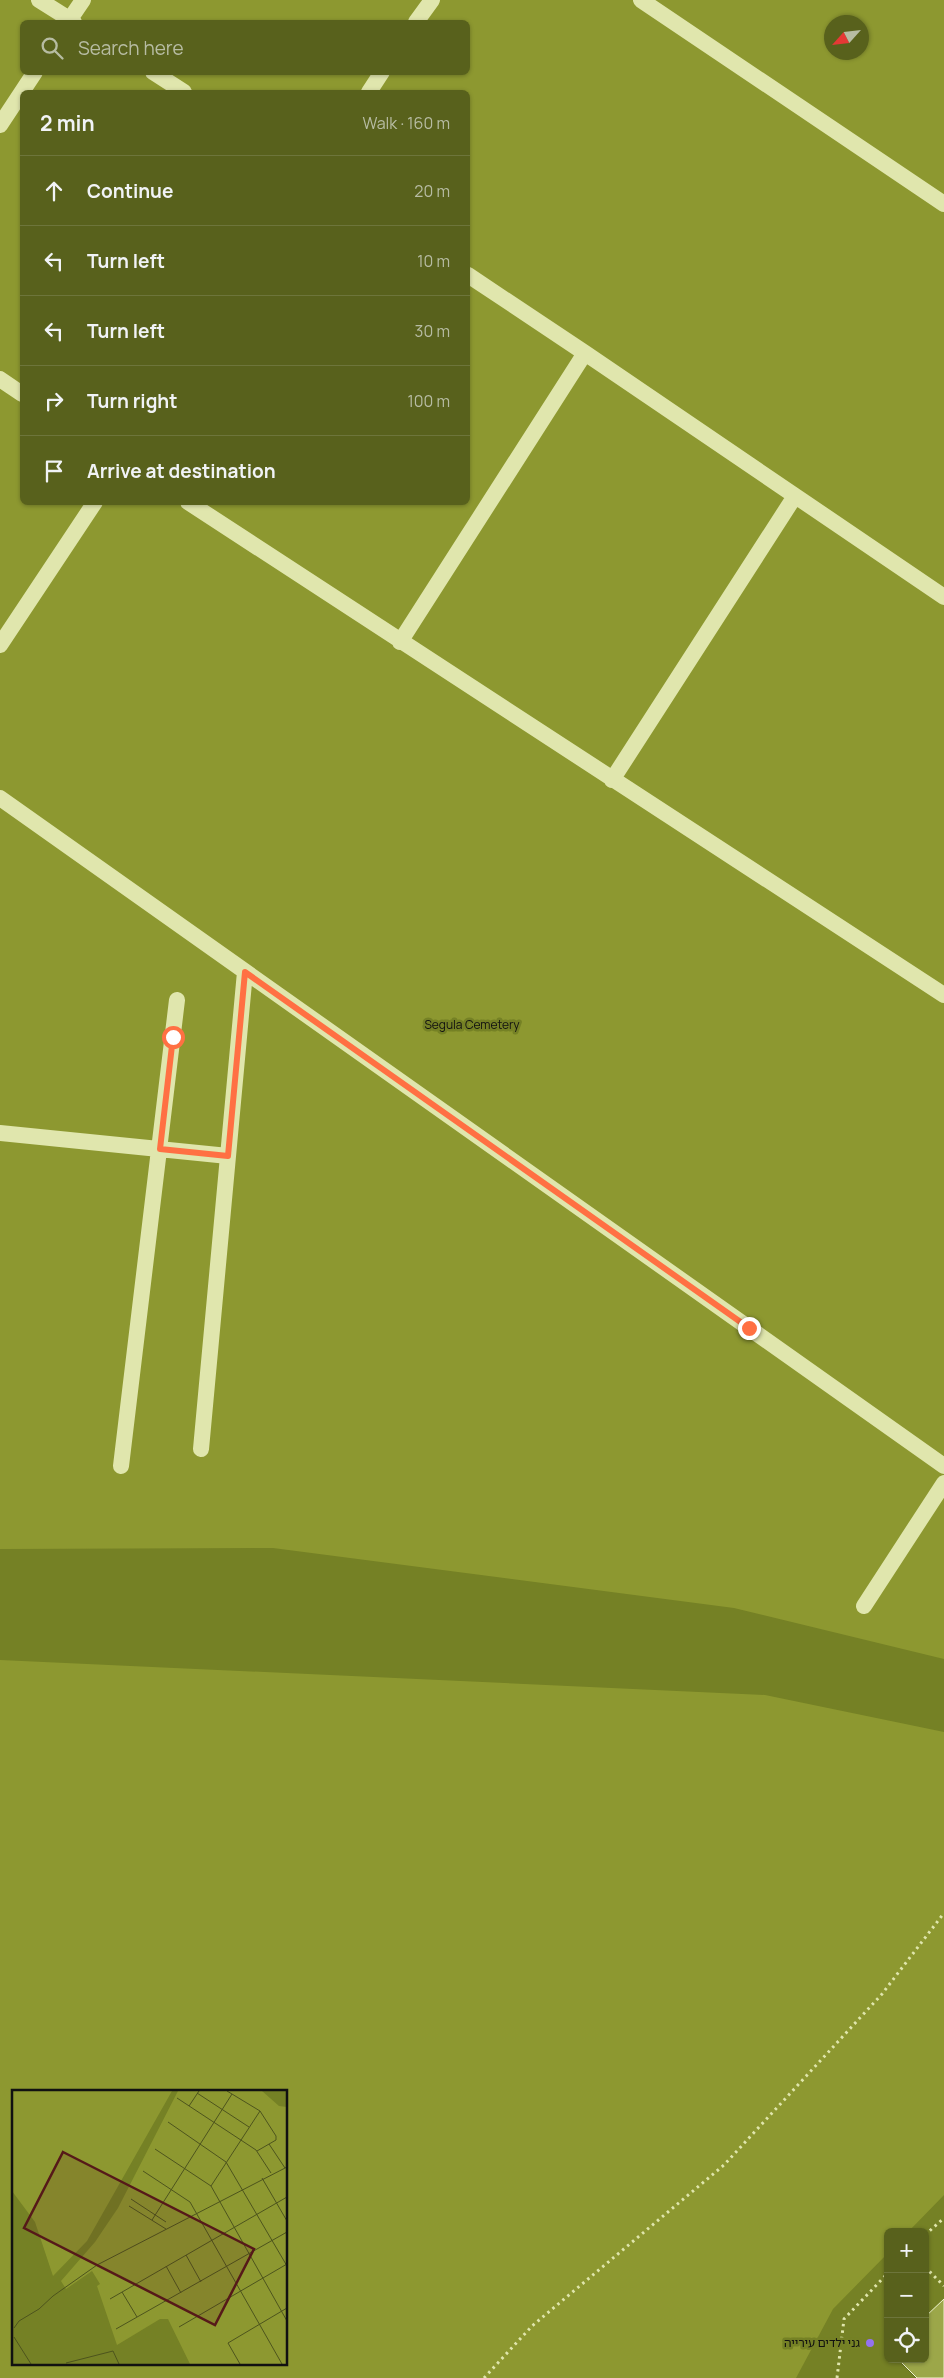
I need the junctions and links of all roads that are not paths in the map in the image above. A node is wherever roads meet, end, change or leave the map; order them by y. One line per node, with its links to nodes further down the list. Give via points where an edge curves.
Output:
1 (40, 0): 5 (lane)
2 (83, 0): 6 (lane)
3 (432, 0): 7 (lane)
4 (642, 0): 16 (lane)
5 (67, 20)
6 (71, 20)
7 (417, 20)
8 (33, 75): 11 (lane)
9 (158, 75): 12 (lane)
10 (380, 75): 13 (lane)
11 (23, 90)
12 (181, 90)
13 (370, 90)
14 (20, 95): 15 (lane)
15 (0, 125)
16 (944, 204)
17 (470, 276): 18 (lane)
18 (585, 352): 21 (lane); 25 (lane)
19 (0, 379): 20 (lane)
20 (20, 393)
21 (795, 496): 24 (lane); 27 (lane)
22 (93, 505): 26 (lane)
23 (193, 505): 25 (lane)
24 (944, 597)
25 (400, 642): 27 (lane)
26 (0, 645)
27 (612, 780): 30 (lane)
28 (0, 798): 29 (lane)
29 (245, 972): 34 (lane); 37 (lane)
30 (944, 995)
31 (177, 1000): 33 (lane)
32 (0, 1133): 33 (lane)
33 (160, 1149): 34 (lane); 36 (lane)
34 (228, 1156): 35 (lane)
35 (201, 1448)
36 (121, 1466)
37 (944, 1466)
38 (944, 1484): 39 (lane)
39 (864, 1606)

